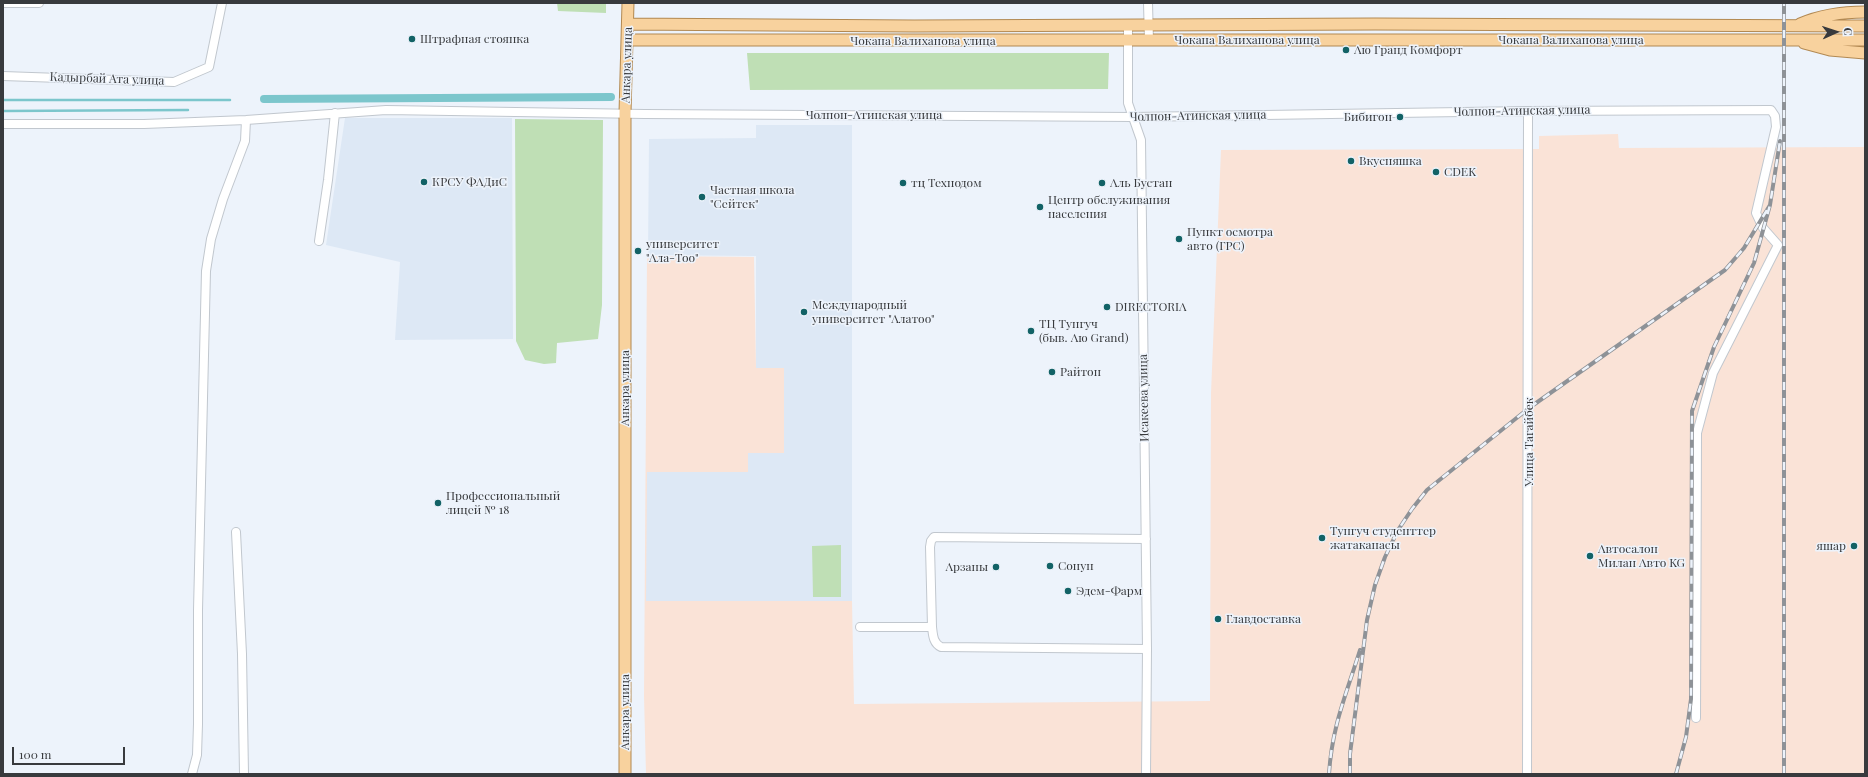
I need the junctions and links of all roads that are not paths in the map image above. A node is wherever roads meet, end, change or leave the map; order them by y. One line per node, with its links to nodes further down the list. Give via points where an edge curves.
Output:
1 (3, 3): 2 (street)
2 (39, 3)
3 (222, 3): 22 (street, Кадырбай Ата улица, via 208,67 174,82)
4 (628, 3): 7 (main road, Анкара улица)
5 (1148, 3): 9 (street)
6 (1865, 12): 12 (main road, via 1832,13)
7 (628, 24): 11 (main road, Чокана Валиханова улица); 14 (main road, Анкара улица)
8 (1128, 24): 9 (main road, Чокана Валиханова улица); 11 (main road, Чокана Валиханова улица); 19 (street, Исакеева улица)
9 (1149, 24): 10 (main road, Чокана Валиханова улица); 20 (street)
10 (1376, 24): 12 (main road, Чокана Валиханова улица); 15 (main road)
11 (914, 26): 18 (main road)
12 (1795, 26): 13 (main road, Чокана Валиханова улица)
13 (1865, 26)
14 (628, 40): 18 (main road, Чокана Валиханова улица); 25 (main road, Анкара улица)
15 (1375, 40): 16 (main road, Чокана Валиханова улица); 20 (main road, Чокана Валиханова улица)
16 (1794, 40): 17 (main road, Чокана Валиханова улица); 21 (main road, via 1830,50)
17 (1865, 40)
18 (914, 41): 19 (main road, Чокана Валиханова улица)
19 (1128, 41): 20 (main road, Чокана Валиханова улица); 26 (street, Исакеева улица, via 1128,103)
20 (1149, 41)
21 (1865, 53)
22 (3, 76)
23 (1528, 111): 26 (street, Чолпон-Атинская улица); 35 (street, Чолпон-Атинская улица, via 1771,110 1775,116 1776,127 1756,213 1763,228 1778,245 1713,373 1697,432); 40 (street, Улица Тагайбек)
24 (335, 113): 25 (street, Чолпон-Атинская улица, via 386,110); 27 (street, Чолпон-Атинская улица); 29 (street)
25 (625, 114): 26 (street, Чолпон-Атинская улица); 38 (main road, Анкара улица)
26 (1133, 117): 31 (street, Исакеева улица, via 1141,140)
27 (242, 120): 28 (street, Чолпон-Атинская улица, via 144,124); 36 (street, via 245,141 222,199 211,239 206,271 198,610 198,724 197,755)
28 (3, 124)
29 (319, 241)
30 (236, 532): 37 (street)
31 (1146, 538): 33 (street, via 934,537 930,547); 34 (street, Исакеева улица)
32 (860, 627): 33 (street)
33 (932, 627): 34 (street, via 937,645 941,647)
34 (1147, 649): 39 (street, Исакеева улица)
35 (1696, 718)
36 (192, 774)
37 (244, 774)
38 (625, 774)
39 (1146, 774)
40 (1527, 774)

